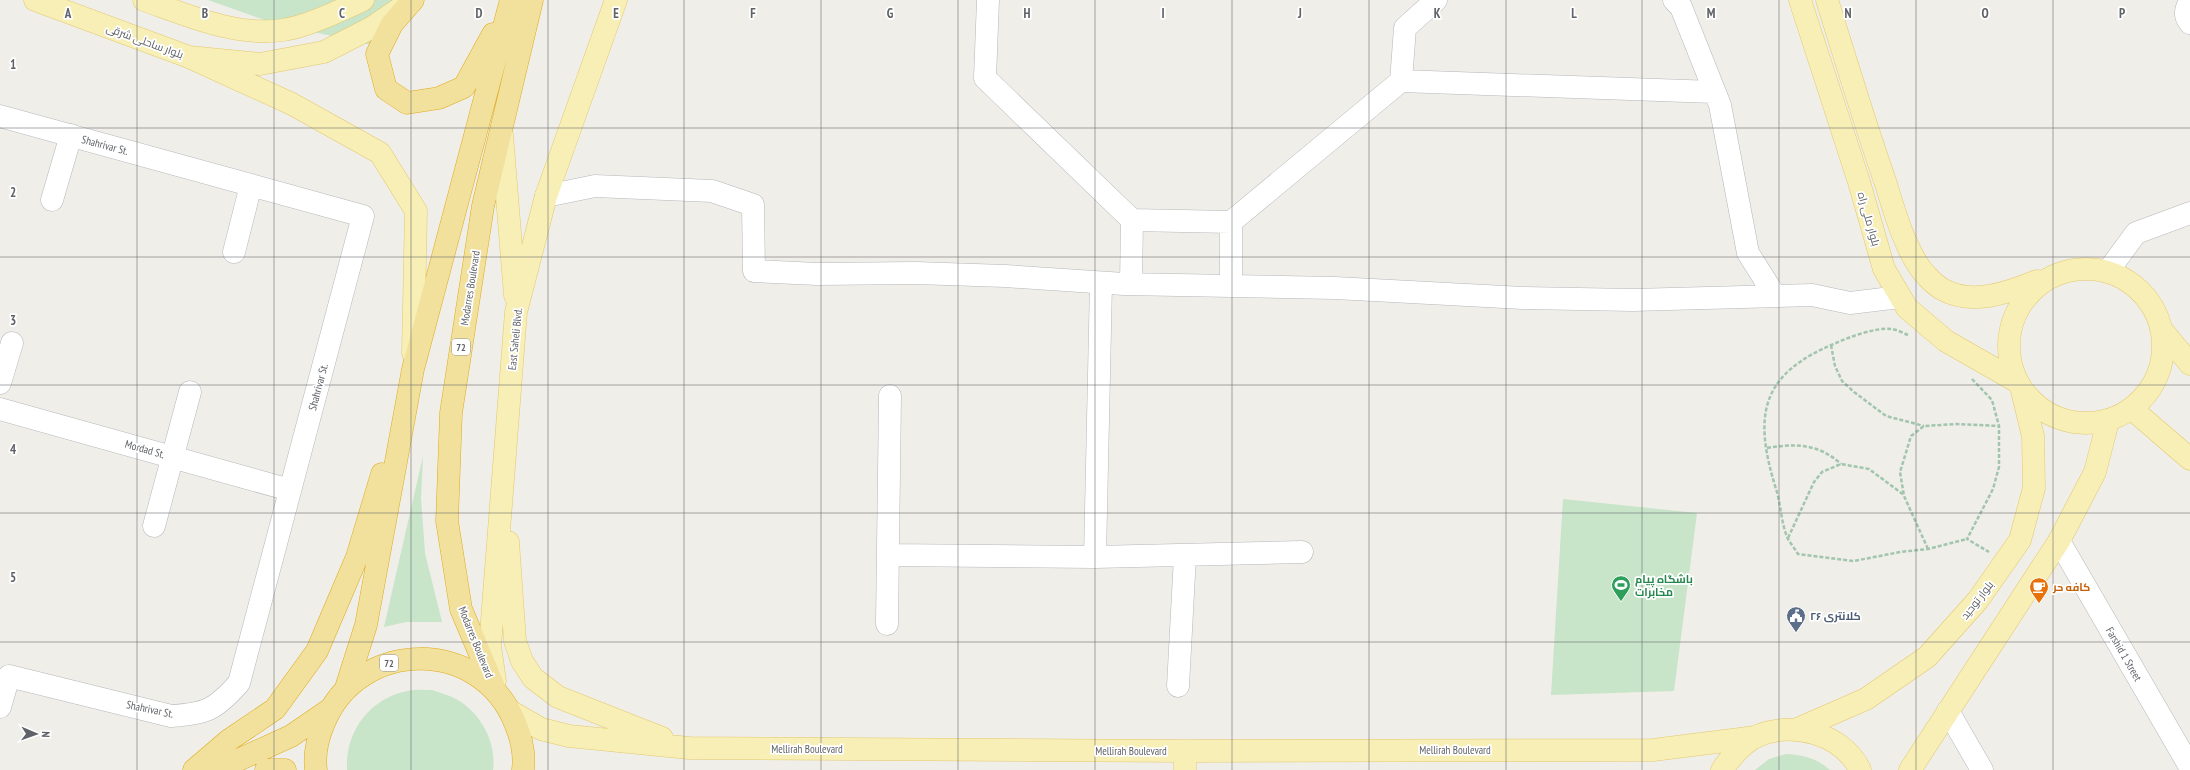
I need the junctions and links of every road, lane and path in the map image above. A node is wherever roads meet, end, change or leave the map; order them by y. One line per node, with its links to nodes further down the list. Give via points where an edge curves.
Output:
1 (35, 0): 15 (main road, بلوار ساحلی شرقی)
2 (144, 0): 3 (main road, via 195,18 244,29 283,30)
3 (363, 0)
4 (412, 0): 13 (highway, via 392,24 377,54 386,89 407,103 439,98 464,87); 15 (main road, بلوار ساحلی شرقی, via 371,28 324,52 260,64)
5 (532, 0): 19 (highway, Modarres Boulevard / 72)
6 (616, 0): 22 (main road, East Saheli Blvd.)
7 (988, 0): 25 (street, via 985,78)
8 (1436, 0): 16 (street, via 1405,28)
9 (1674, 0): 17 (street, via 1681,7)
10 (1800, 0): 34 (main road, بلوار ملی راه, via 1859,182 1884,269)
11 (1827, 0): 29 (main road, via 1901,230 1920,268 1940,288 1957,296 1969,298 2012,292)
12 (2190, 2): 14 (street, via 2185,11)
13 (510, 3): 41 (highway, 72)
14 (2190, 23)
15 (189, 57): 41 (main road, via 292,104 380,153 416,211)
16 (1402, 81): 17 (street); 26 (street)
17 (1714, 92): 33 (street, via 1720,106 1748,253)
18 (0, 116): 20 (street, Shahrivar St.)
19 (501, 128): 35 (main road); 72 (highway, Modarres Boulevard / 72, via 483,206 451,413 447,521 461,609)
20 (71, 136): 21 (street, Shahrivar St.); 23 (street)
21 (251, 185): 27 (street); 56 (street, Shahrivar St., via 363,216)
22 (546, 196): 30 (street, via 595,186 712,191 753,205 754,271 817,274 923,273); 35 (main road, East Saheli Blvd.)
23 (52, 200)
24 (2190, 213): 28 (street, via 2136,233)
25 (1132, 220): 26 (street); 31 (street)
26 (1231, 222): 32 (street)
27 (234, 252)
28 (2108, 271): 29 (main road, via 2084,268); 36 (main road, via 2130,281 2148,298 2159,319)
29 (2061, 272): 44 (main road, بلوار توحید, via 2039,283 2021,302 2010,328 2008,354)
30 (1101, 283): 31 (street); 67 (street)
31 (1130, 284): 32 (street)
32 (1231, 286): 33 (street, via 1633,300)
33 (1775, 296): 34 (street, via 1812,295 1850,303)
34 (1900, 297): 44 (main road, بلوار ملی راه, via 1907,308 1946,340)
35 (516, 312): 58 (main road, East Saheli Blvd.)
36 (2161, 329): 40 (main road); 48 (main road, via 2164,343 2161,367 2151,389)
37 (1914, 338): 39 (path, via 1891,329 1855,335)
38 (12, 343): 43 (street)
39 (1831, 345): 50 (path, via 1835,366 1842,381 1854,392 1886,416); 52 (path, via 1813,352 1782,376 1767,401 1764,416)
40 (2190, 364)
41 (413, 369): 71 (highway, 72, via 366,625); 82 (highway, via 356,557 317,651 275,709 230,740)
42 (1967, 374): 51 (path, via 1992,400)
43 (0, 383)
44 (2019, 385): 49 (main road, via 2032,403 2055,418 2081,424); 68 (main road, بلوار توحید, via 2033,436 2034,488 2020,540)
45 (190, 392): 53 (street)
46 (890, 396): 65 (street)
47 (0, 409): 53 (street, Mordad St.)
48 (2132, 409): 49 (main road); 54 (main road)
49 (2108, 421): 62 (main road, via 2095,472)
50 (1924, 426): 51 (path); 57 (path, via 1911,436 1904,458 1900,472)
51 (1999, 426): 61 (path, via 1999,467 1993,490)
52 (1767, 448): 55 (path, via 1798,446 1818,449); 60 (path)
53 (173, 457): 56 (street, Mordad St.); 59 (street)
54 (2190, 459)
55 (1841, 464): 57 (path, via 1869,469); 60 (path, via 1822,472 1814,482)
56 (290, 490): 73 (street, Shahrivar St., via 238,683 221,703 197,715 171,716 9,676)
57 (1904, 496): 63 (path)
58 (501, 508): 72 (main road, East Saheli Blvd., via 490,646); 79 (main road, via 509,551 515,641 522,661 533,678 558,698)
59 (154, 526)
60 (1788, 538): 63 (path, via 1798,554 1854,561)
61 (1967, 539): 63 (path); 68 (path)
62 (2059, 541): 76 (main road); 81 (street, Farshid 1 Street)
63 (1928, 549)
64 (1302, 552): 66 (street)
65 (888, 555): 67 (street); 69 (street)
66 (1185, 556): 67 (street); 70 (street)
67 (1095, 557)
68 (2005, 561): 77 (main road, بلوار توحید, via 1978,600 1927,657 1866,699)
69 (887, 624)
70 (1178, 686)
71 (346, 688): 72 (highway, 72, via 368,671 394,661 422,658 450,662 475,674); 74 (highway, 72)
72 (496, 692): 75 (highway, 72)
73 (0, 708)
74 (329, 710): 83 (highway, via 291,736); 86 (highway, 72, via 319,735)
75 (510, 711): 79 (main road, Mellirah Boulevard, via 540,729 569,736); 87 (highway, 72, via 520,737)
76 (1948, 711): 90 (main road); 91 (street)
77 (1795, 730): 78 (main road, via 1783,729); 89 (main road, via 1810,731 1835,742 1855,761)
78 (1756, 737): 80 (main road, Mellirah Boulevard, via 1653,750); 88 (main road, via 1734,753)
79 (689, 748): 80 (main road, Mellirah Boulevard)
80 (1185, 761)
81 (2190, 767)
82 (194, 770)
83 (216, 770)
84 (266, 770): 85 (highway)
85 (285, 770)
86 (316, 770)
87 (523, 770)
88 (1722, 770)
89 (1860, 770)
90 (1910, 770)
91 (1982, 770)

